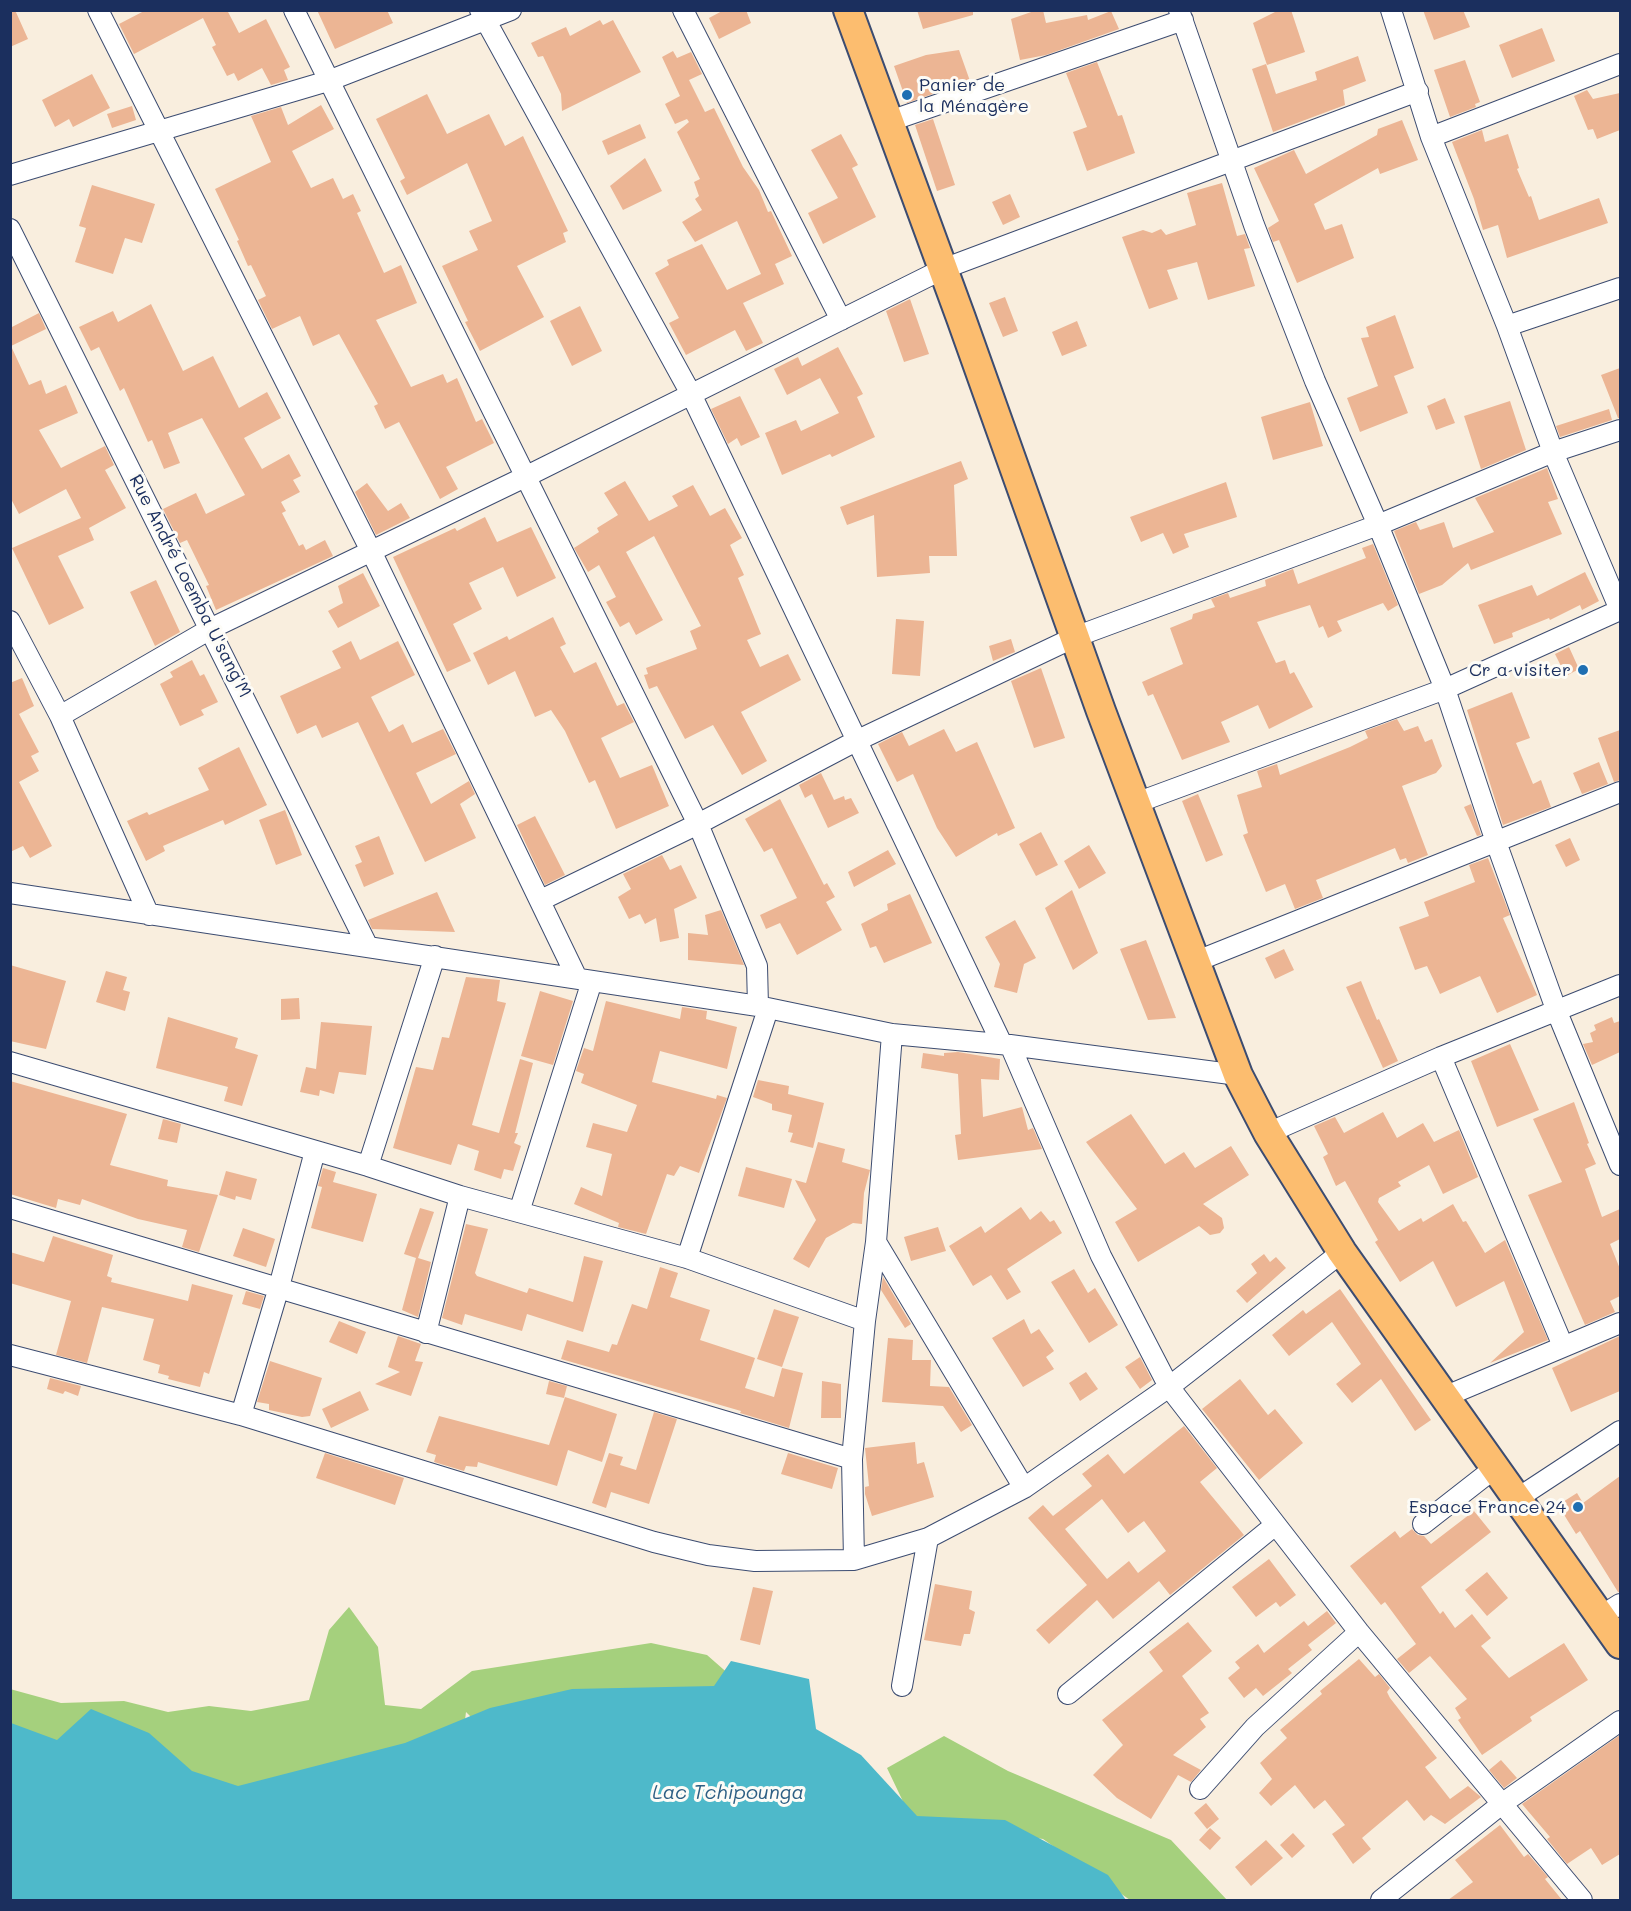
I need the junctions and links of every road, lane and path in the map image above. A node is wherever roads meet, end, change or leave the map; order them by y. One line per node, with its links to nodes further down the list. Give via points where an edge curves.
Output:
1 (98, 10): 13 (street)
2 (294, 10): 10 (street)
3 (512, 10): 8 (street)
4 (683, 10): 20 (street)
5 (848, 10): 12 (highway)
6 (1391, 10): 11 (street)
7 (1181, 15): 12 (street); 15 (street)
8 (482, 16): 10 (street); 22 (street)
9 (1620, 64): 14 (street)
10 (328, 81): 13 (street); 25 (street)
11 (1418, 91): 14 (street); 15 (street)
12 (890, 121): 18 (highway)
13 (159, 132): 16 (street); 27 (street)
14 (1431, 137): 21 (street)
15 (1230, 160): 18 (street); 26 (street, via 1314,381)
16 (10, 175)
17 (10, 229): 29 (street, Rue André Loemba U'sang'M)
18 (943, 268): 20 (street); 30 (highway)
19 (1620, 288): 21 (street)
20 (841, 320): 22 (street)
21 (1507, 326): 24 (street)
22 (691, 394): 25 (street); 33 (street)
23 (1620, 430): 24 (street)
24 (1553, 452): 26 (street); 31 (street, via 1620,610)
25 (527, 477): 27 (street); 36 (street)
26 (1378, 525): 30 (street); 31 (street)
27 (371, 551): 29 (street); 39 (street)
28 (10, 621): 32 (street)
29 (212, 628): 32 (street); 41 (street, Rue André Loemba U'sang'M)
30 (1075, 637): 33 (street); 35 (highway)
31 (1445, 689): 35 (street); 37 (street)
32 (60, 716): 40 (street)
33 (856, 741): 36 (street); 49 (street)
34 (1620, 792): 37 (street)
35 (1136, 803): 43 (highway)
36 (698, 824): 39 (street); 46 (street, via 757,966)
37 (1496, 842): 43 (street); 47 (street)
38 (10, 893): 40 (street)
39 (541, 900): 44 (street)
40 (149, 915): 41 (street)
41 (367, 945): 42 (street)
42 (435, 956): 44 (street); 56 (street)
43 (1197, 962): 52 (highway)
44 (585, 979): 46 (street); 59 (street)
45 (1620, 986): 47 (street)
46 (763, 1008): 48 (street); 62 (street)
47 (1557, 1012): 50 (street); 55 (street)
48 (892, 1034): 49 (street); 60 (street)
49 (1006, 1045): 52 (street); 69 (street, via 1101,1256)
50 (1441, 1058): 53 (street); 67 (street)
51 (10, 1062): 54 (street)
52 (1238, 1075): 53 (highway)
53 (1268, 1133): 61 (highway)
54 (315, 1151): 56 (street); 63 (street)
55 (1620, 1165)
56 (368, 1166): 57 (street)
57 (460, 1196): 59 (street); 66 (street)
58 (10, 1208): 63 (street)
59 (519, 1212): 62 (street)
60 (876, 1242): 64 (street); 75 (street)
61 (1342, 1252): 69 (street); 70 (highway)
62 (687, 1258): 64 (street)
63 (279, 1287): 66 (street); 71 (street)
64 (865, 1321): 73 (street)
65 (1620, 1323): 67 (street)
66 (426, 1333): 73 (street)
67 (1563, 1346): 70 (street)
68 (10, 1355): 71 (street)
69 (1169, 1386): 75 (street); 78 (street)
70 (1444, 1397): 74 (highway)
71 (241, 1415): 80 (street, via 654,1542 708,1555 755,1561)
72 (1620, 1431): 76 (street)
73 (852, 1459): 80 (street)
74 (1496, 1467): 76 (highway); 77 (street)
75 (1024, 1488): 79 (street)
76 (1518, 1498): 81 (highway)
77 (1423, 1524)
78 (1274, 1526): 82 (street); 85 (street)
79 (928, 1538): 80 (street); 84 (street)
80 (854, 1560)
81 (1611, 1610): 83 (highway)
82 (1359, 1632): 87 (street, via 1255,1727); 88 (street)
83 (1620, 1644)
84 (902, 1686)
85 (1068, 1694)
86 (1620, 1721): 88 (street)
87 (1200, 1788)
88 (1503, 1803): 89 (street); 90 (street)
89 (1381, 1900)
90 (1582, 1900)

